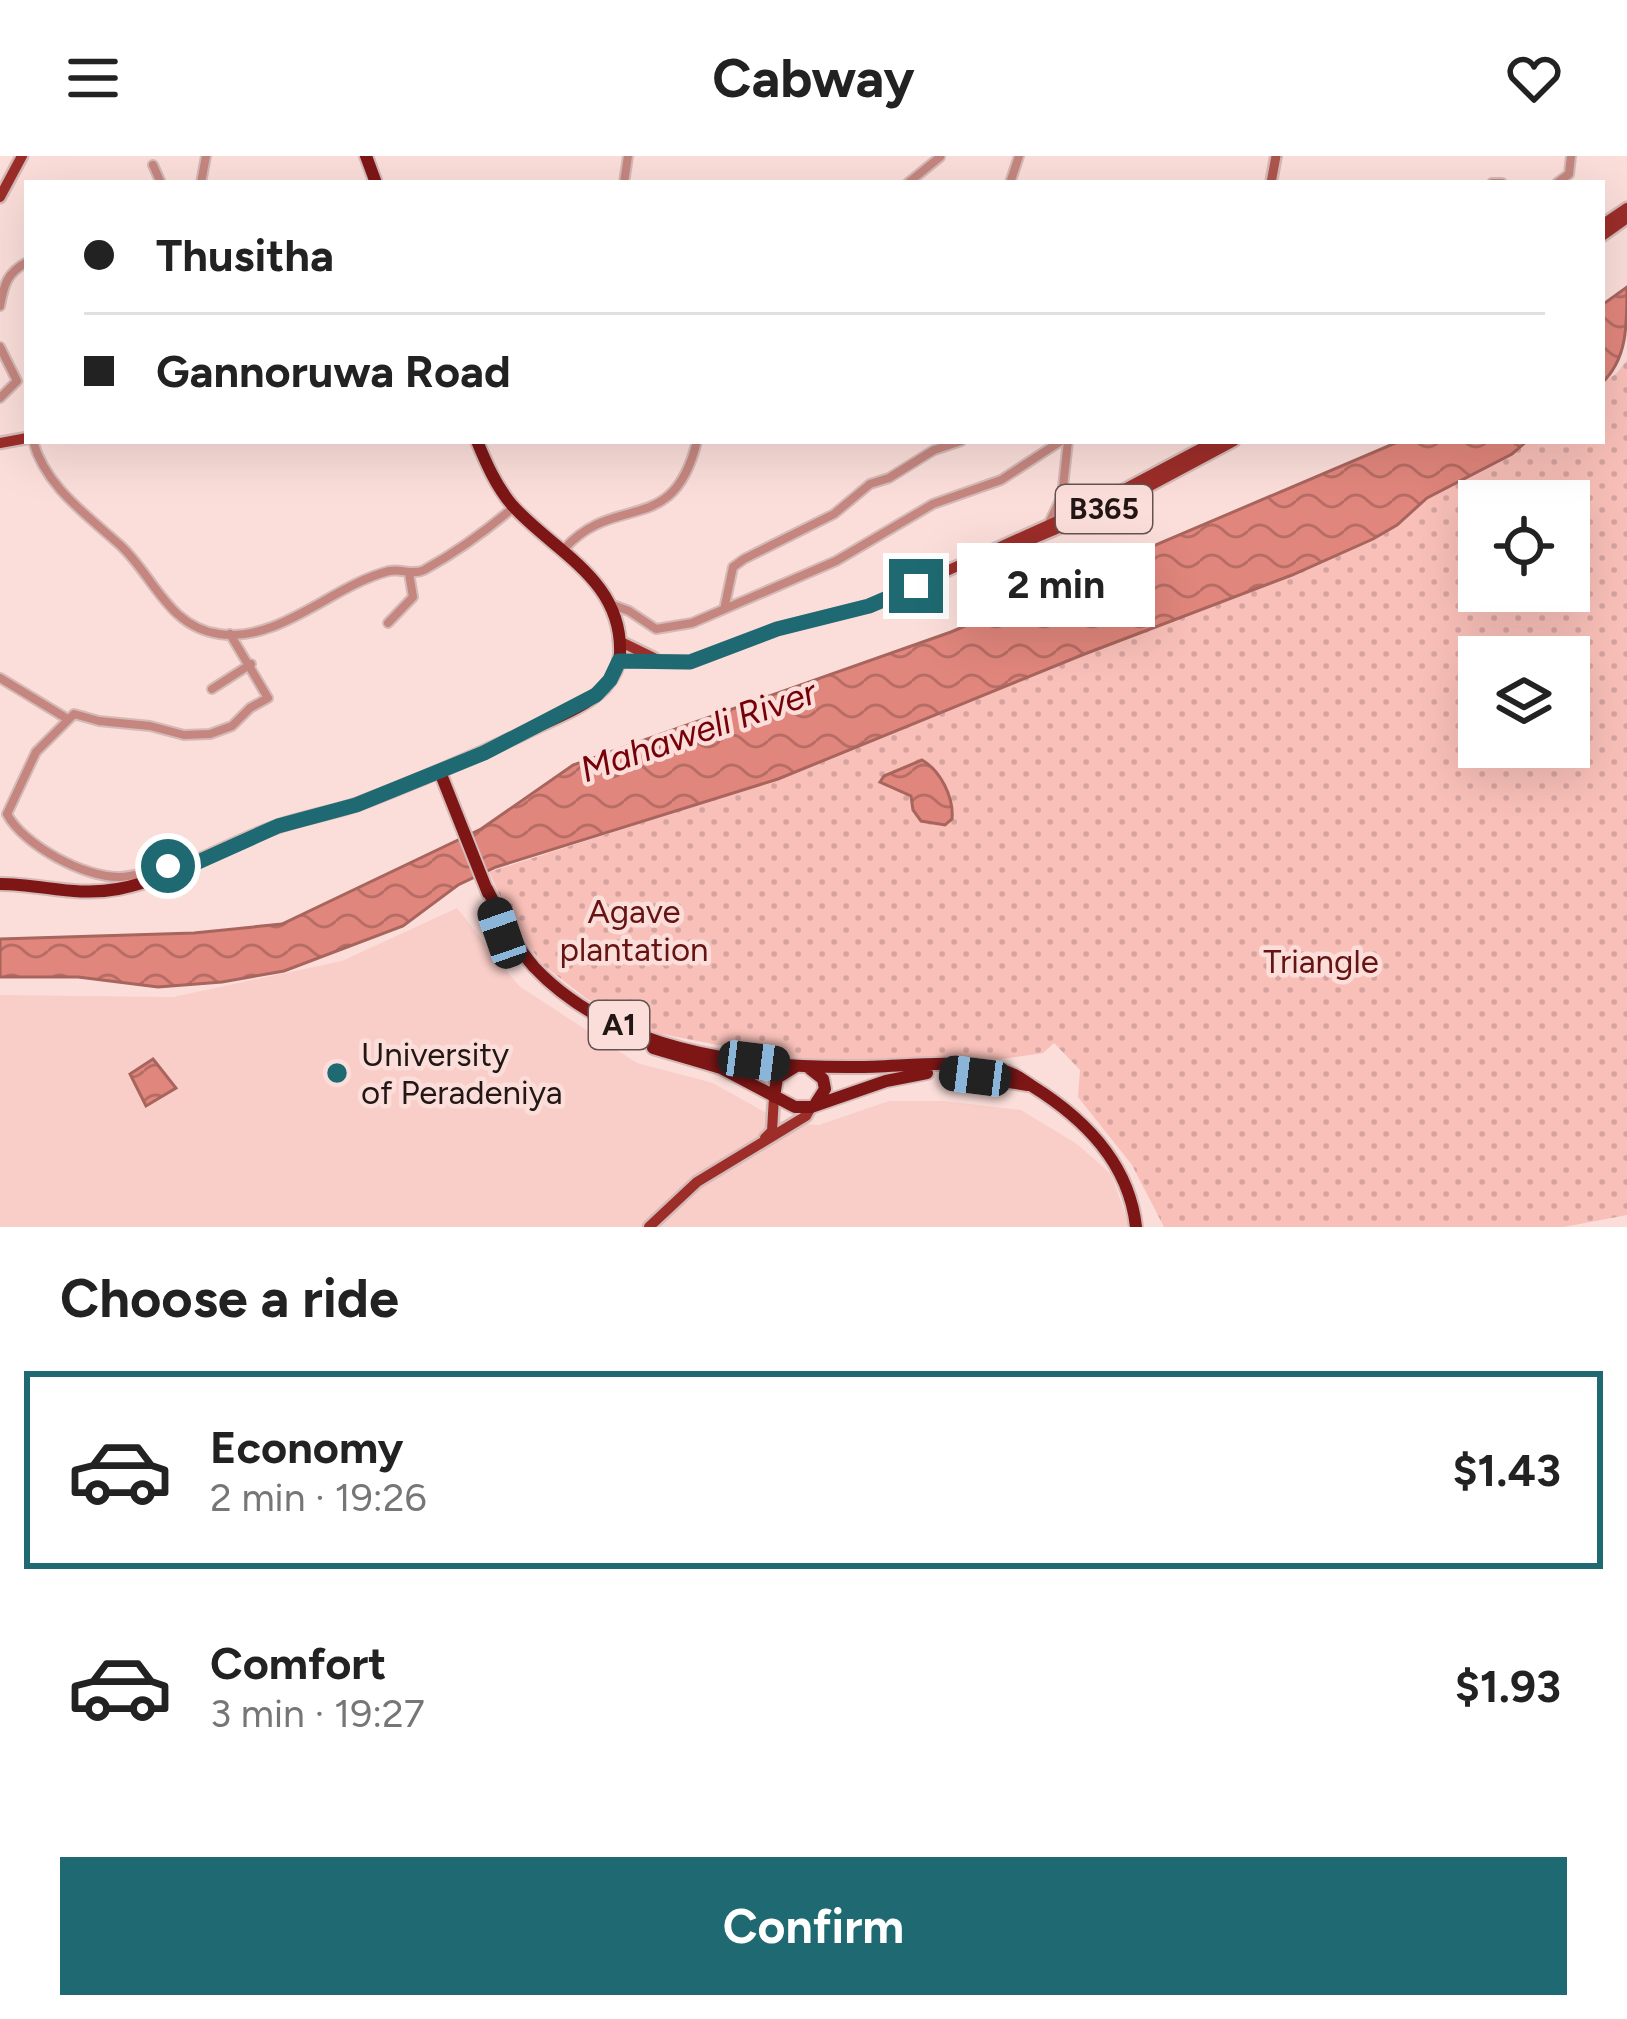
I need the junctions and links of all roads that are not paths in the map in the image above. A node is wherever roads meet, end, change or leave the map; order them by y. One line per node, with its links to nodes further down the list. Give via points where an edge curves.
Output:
1 (22, 156): 6 (main road)
2 (940, 157): 5 (street)
3 (153, 165): 4 (street)
4 (160, 180)
5 (912, 180)
6 (0, 197)
7 (24, 264): 8 (street, via 5,282)
8 (0, 306)
9 (0, 346): 10 (street, via 16,381)
10 (0, 398)
11 (32, 444): 27 (street, via 46,473 139,562 161,601 215,634)
12 (478, 444): 19 (highway)
13 (696, 444): 21 (street, via 682,484 665,502 596,523)
14 (953, 444): 25 (street, via 744,559 733,567)
15 (1059, 444): 25 (street, via 836,561)
16 (1064, 444): 20 (street, via 1062,496)
17 (1222, 444): 20 (main road, B365)
18 (1222, 444): 22 (main road, B365, via 1102,510)
19 (514, 507): 21 (highway); 23 (street, via 420,573)
20 (1048, 524): 22 (main road, B365)
21 (564, 548): 24 (highway)
22 (974, 561): 30 (main road, B365, via 869,606 690,662)
23 (409, 572): 26 (street, via 413,597); 27 (street, via 366,579 282,625)
24 (608, 604): 25 (street, via 656,629); 28 (highway)
25 (725, 606)
26 (388, 623)
27 (230, 634): 31 (street)
28 (619, 641): 29 (highway); 30 (main road)
29 (619, 661): 30 (main road, B365); 35 (highway, via 589,700)
30 (662, 662)
31 (251, 664): 33 (street); 34 (street, via 268,698 210,734 184,736 79,713)
32 (0, 678): 34 (street)
33 (212, 689)
34 (66, 718): 36 (street, via 36,752 10,802 9,819 23,837 113,878)
35 (440, 772): 36 (highway, via 278,826); 38 (highway, A1)
36 (187, 867): 37 (highway, via 104,891)
37 (0, 884)
38 (487, 889): 39 (highway, A1, via 535,967 609,1020 673,1046); 41 (highway, A1, via 502,933 559,998 614,1032 721,1068)
39 (803, 1067): 40 (highway, A1, via 982,1067); 41 (highway, via 777,1078); 42 (highway, via 823,1079 823,1096)
40 (1030, 1085): 42 (highway, A1, via 912,1074); 45 (highway, A1, via 1069,1111 1107,1153 1130,1193)
41 (774, 1097): 42 (highway, A1); 43 (main road, via 772,1131)
42 (811, 1107): 43 (main road)
43 (759, 1146): 44 (main road, via 697,1183)
44 (649, 1227)
45 (1136, 1227)

